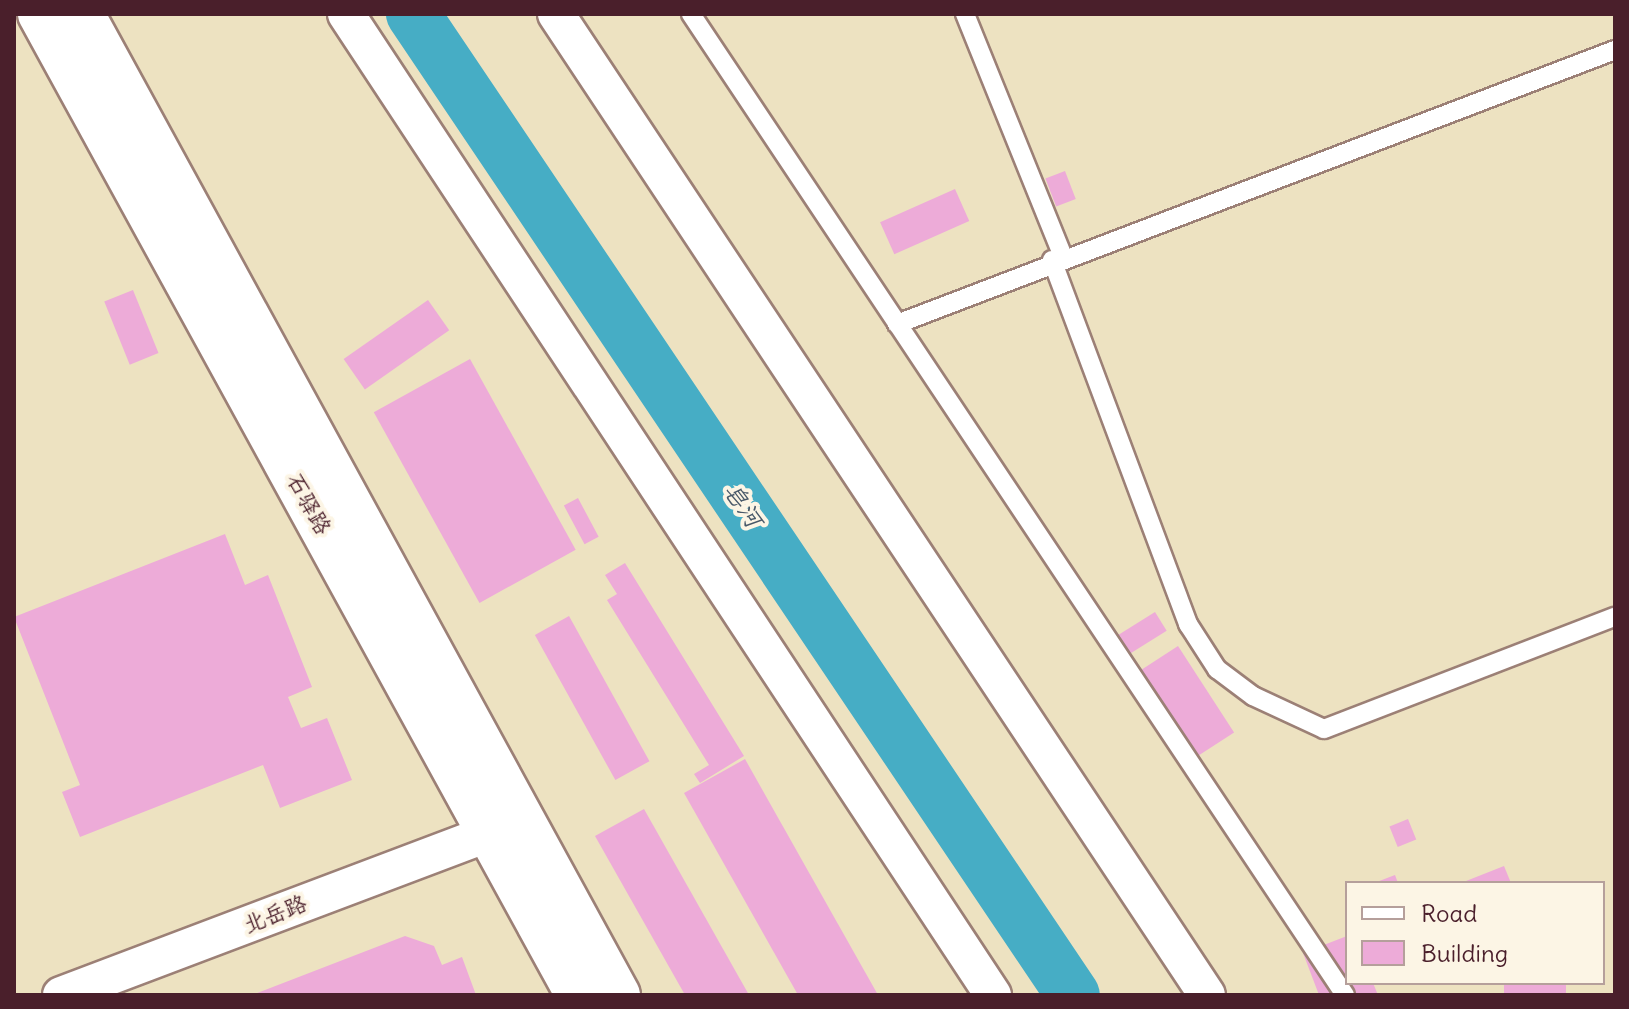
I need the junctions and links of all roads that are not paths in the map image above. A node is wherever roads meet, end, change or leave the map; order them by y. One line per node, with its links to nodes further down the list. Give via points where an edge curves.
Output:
1 (40, 14): 11 (street, 石驿路)
2 (82, 14): 14 (street, 石驿路)
3 (346, 14): 15 (street)
4 (556, 14): 16 (street)
5 (691, 14): 9 (lane)
6 (965, 14): 8 (lane)
7 (1615, 50): 8 (lane)
8 (1058, 259): 9 (lane); 10 (lane, via 1188,624 1217,669 1253,696 1324,729)
9 (897, 324): 17 (lane)
10 (1615, 617)
11 (489, 833): 12 (street, 北岳路); 13 (street, 石驿路)
12 (61, 995)
13 (578, 995)
14 (618, 995)
15 (993, 995)
16 (1207, 995)
17 (1345, 995)

